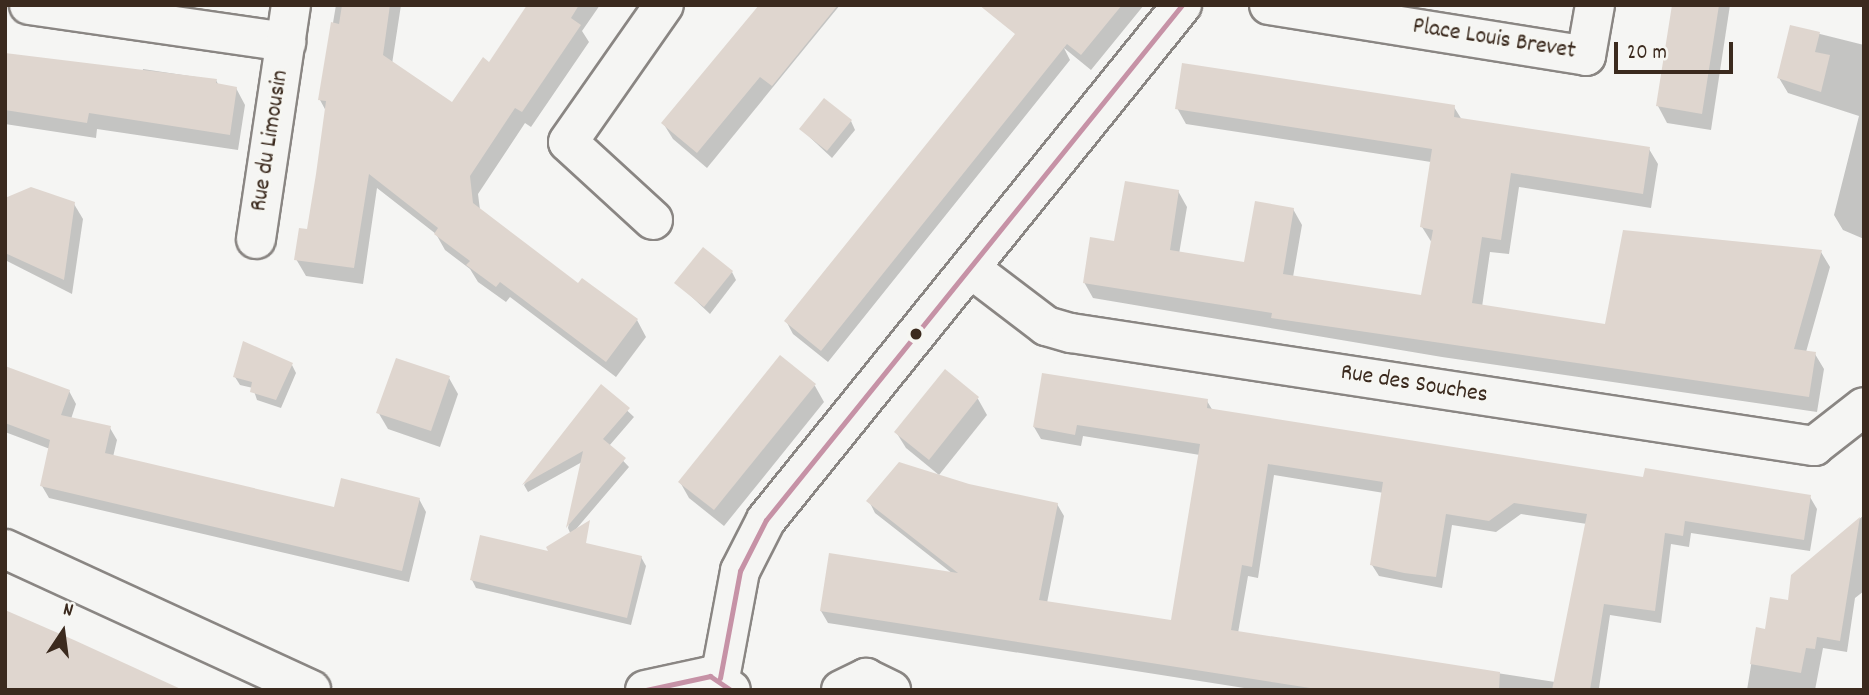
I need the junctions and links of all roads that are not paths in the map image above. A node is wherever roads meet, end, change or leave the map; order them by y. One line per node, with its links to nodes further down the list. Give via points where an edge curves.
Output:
1 (29, 5): 7 (street, Rue du Limousin)
2 (291, 5): 7 (street, Rue du Limousin)
3 (664, 5): 8 (street, via 568,142)
4 (1182, 5): 10 (street)
5 (1269, 5): 6 (street, Place Louis Brevet, via 1586,56)
6 (1595, 5)
7 (286, 42): 9 (street, Rue du Limousin)
8 (653, 220)
9 (256, 239)
10 (970, 268): 11 (street, Rue des Souches, via 1046,326 1071,332 1814,446); 13 (street, via 766,520 740,571)
11 (1864, 407)
12 (5, 549): 14 (street)
13 (725, 684): 15 (street, via 682,678)
14 (312, 690)
15 (645, 690)
16 (841, 690): 17 (street, via 866,678)
17 (891, 690)

